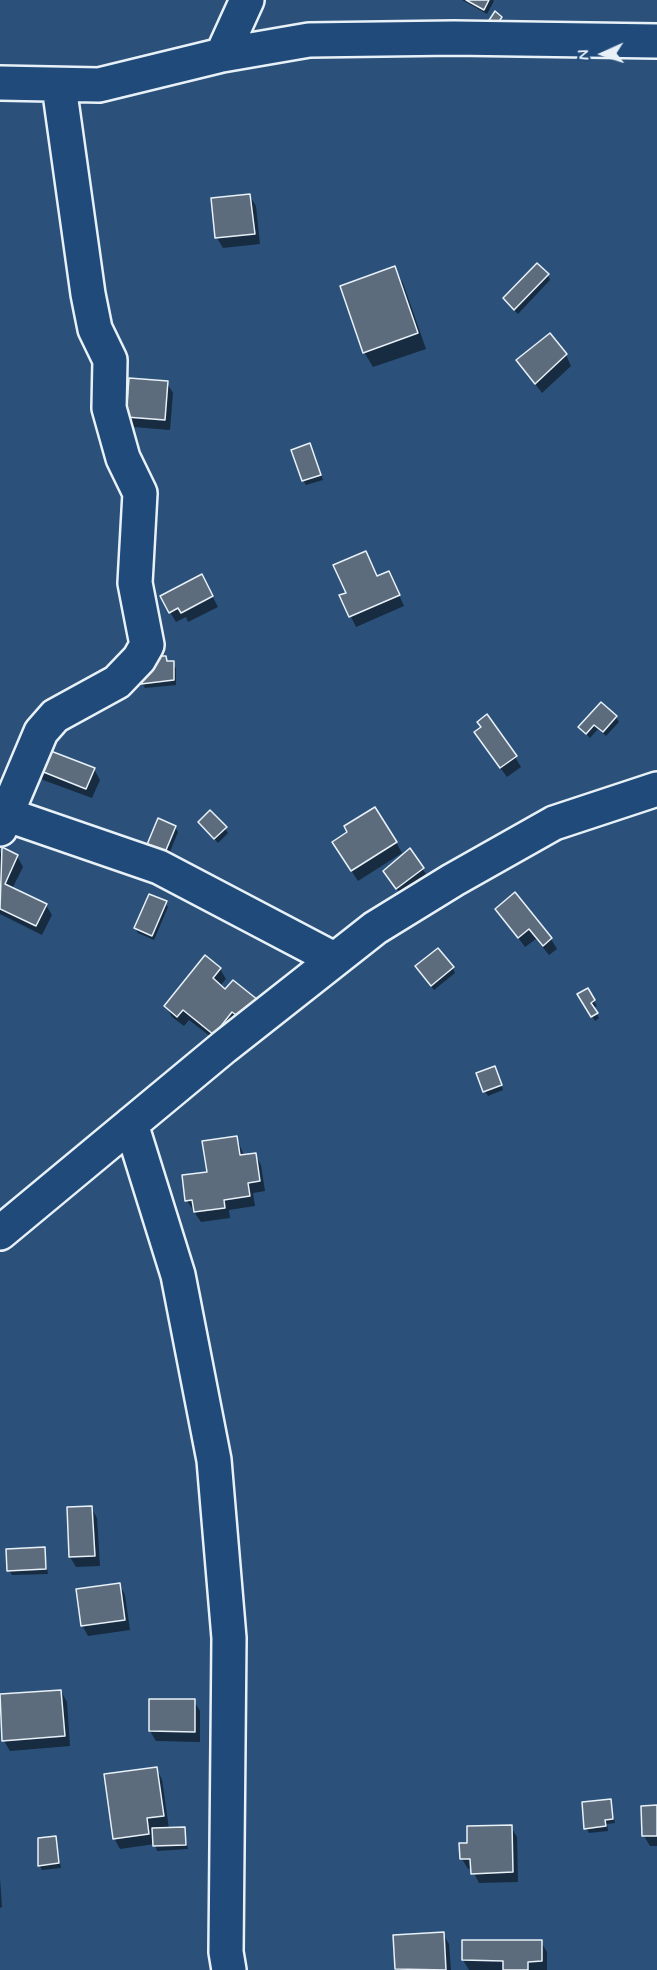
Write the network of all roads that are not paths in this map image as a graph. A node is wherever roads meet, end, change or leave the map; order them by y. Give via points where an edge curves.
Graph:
1 (246, 0) edge
2 (657, 41) edge
3 (222, 55) junction
4 (0, 83) edge
5 (59, 86) junction
6 (657, 789) edge
7 (4, 822) edge
8 (334, 959) junction
9 (131, 1124) junction
10 (0, 1233) edge
11 (229, 1970) edge

1 - 3 street
2 - 3 street via 309,40
3 - 5 street via 99,85
4 - 5 street
5 - 7 street via 88,294 95,329 110,360 110,408 123,458 140,493 135,583 147,645 117,682 55,716 40,732
6 - 8 street via 554,823 410,906
7 - 8 street via 159,867
8 - 9 street
9 - 10 street
9 - 11 street via 178,1275 214,1460 229,1638

